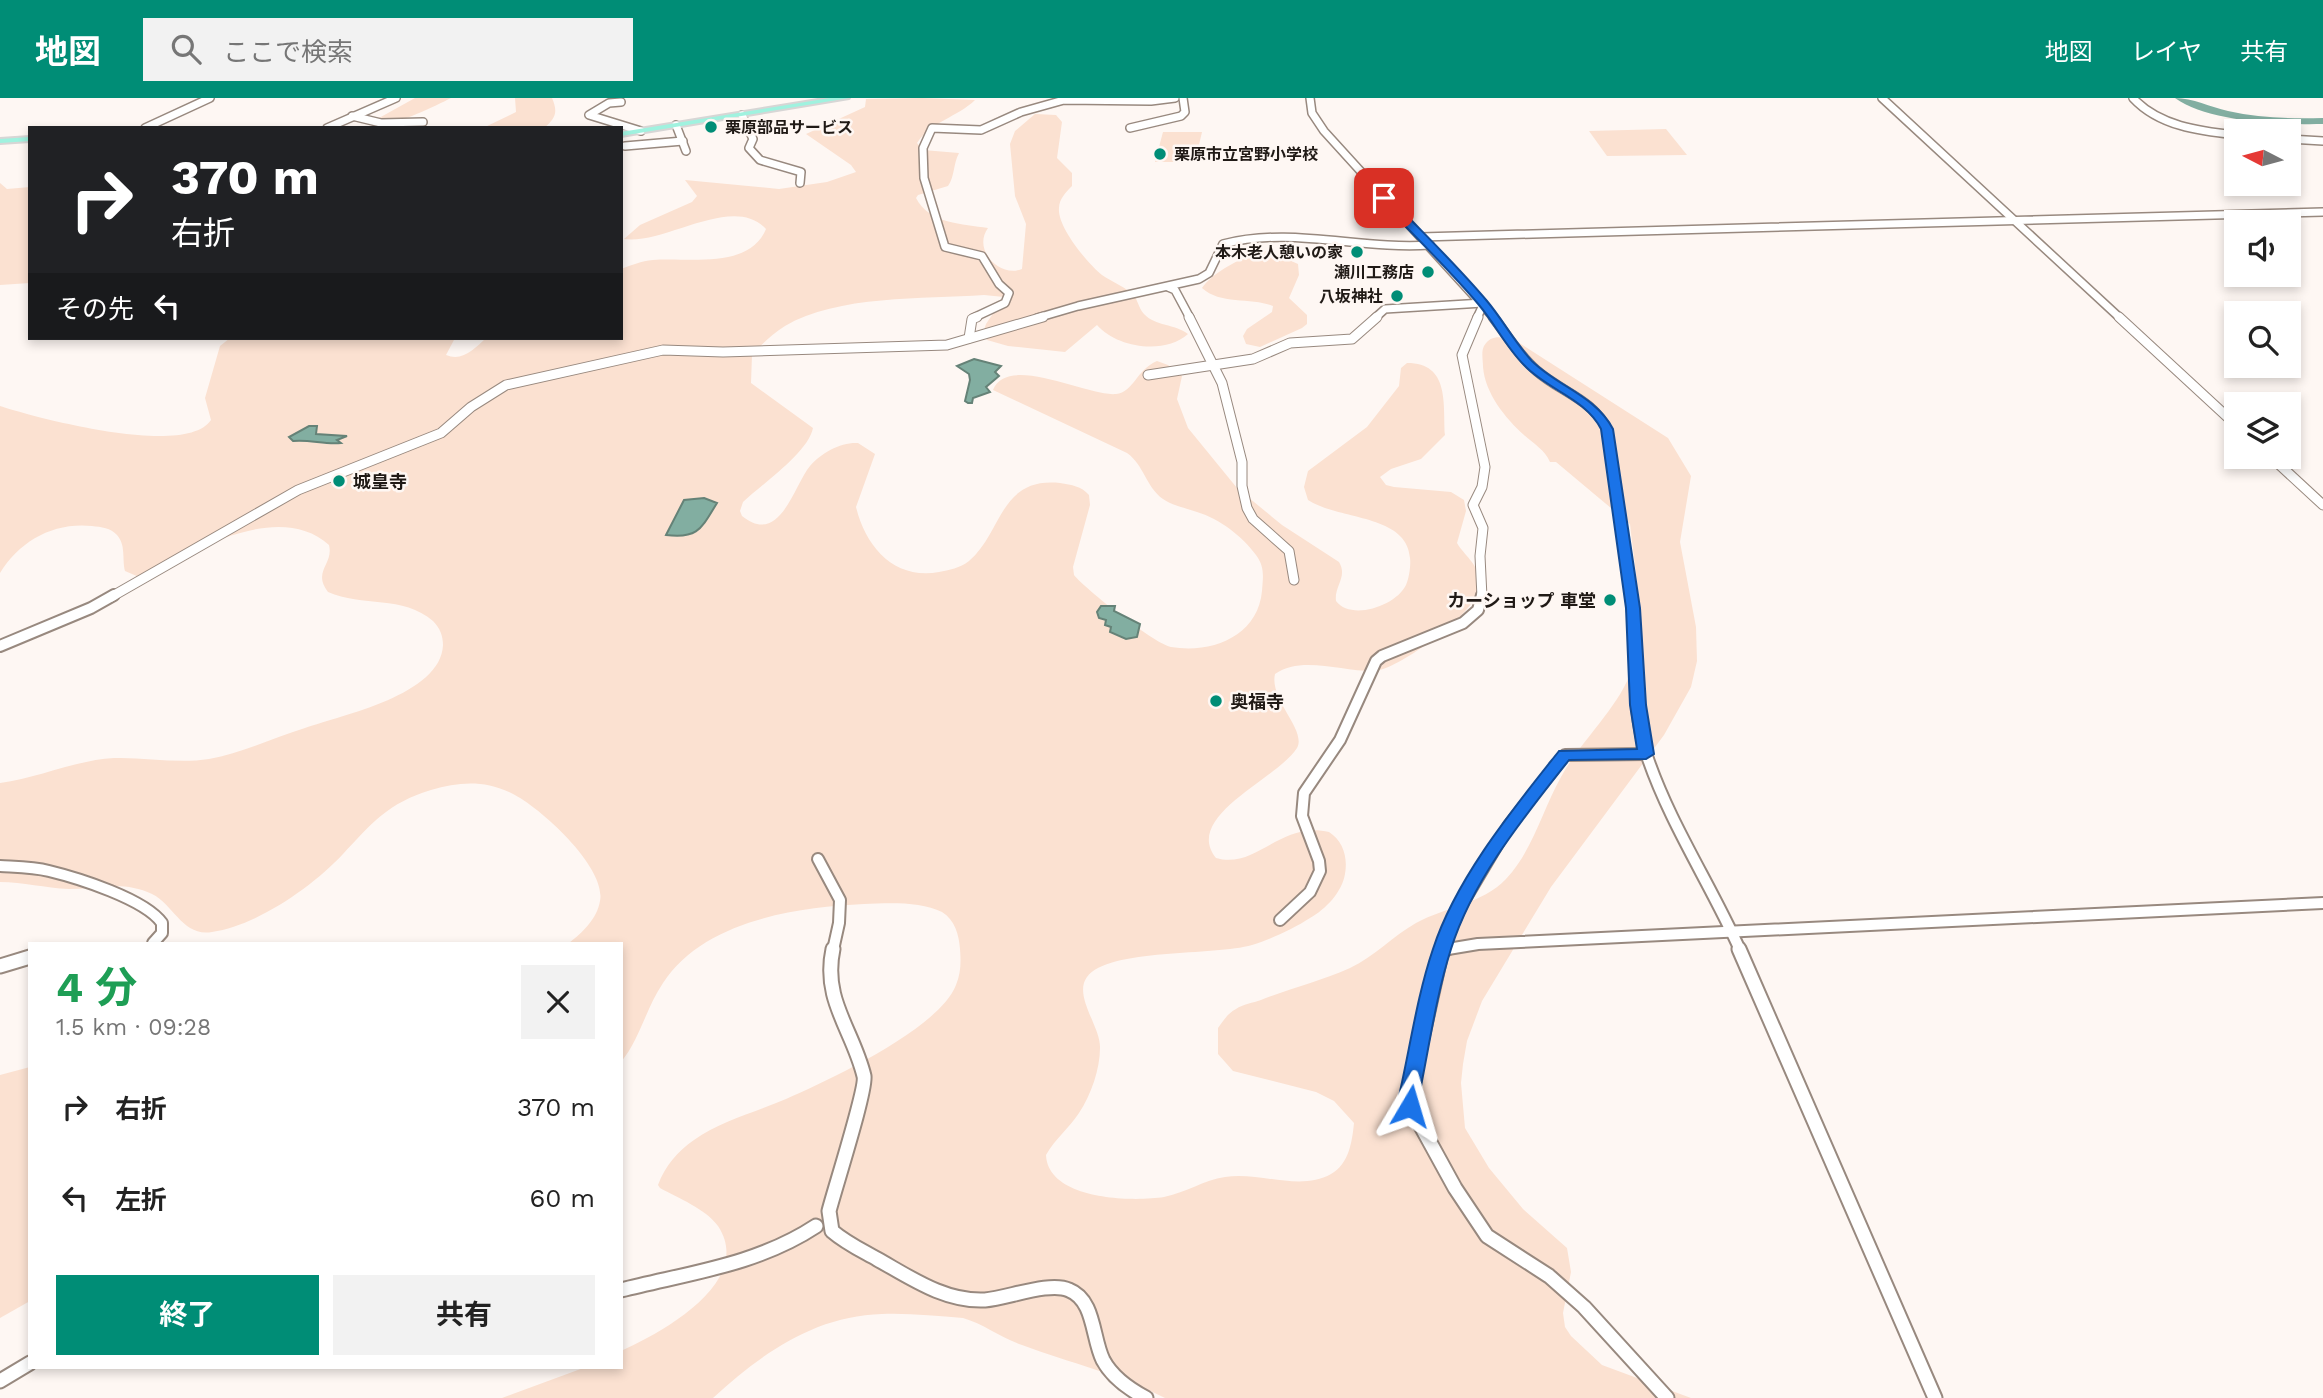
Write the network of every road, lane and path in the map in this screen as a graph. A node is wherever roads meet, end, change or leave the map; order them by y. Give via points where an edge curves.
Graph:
1 (210, 98) edge
2 (396, 98) edge
3 (845, 98) edge
4 (1175, 98) edge
5 (1183, 98) edge
6 (1310, 98) edge
7 (1882, 98) edge
8 (2133, 98) edge
9 (621, 102) dead end
10 (742, 115) junction
11 (352, 116) junction
12 (423, 122) dead end
13 (676, 125) junction
14 (149, 126) edge
15 (331, 126) edge
16 (1130, 128) dead end
17 (641, 131) junction
18 (623, 134) edge
19 (2224, 134) edge
20 (28, 139) edge
21 (2301, 140) edge
22 (0, 141) edge
23 (683, 141) junction
24 (2323, 141) edge
25 (624, 150) edge
26 (686, 150) dead end
27 (800, 183) dead end
28 (2323, 212) edge
29 (2016, 221) junction
30 (1425, 241) junction
31 (1168, 287) junction
32 (1483, 304) junction
33 (969, 338) junction
34 (1214, 365) junction
35 (1148, 375) dead end
36 (2224, 414) edge
37 (2284, 469) edge
38 (2323, 505) edge
39 (1294, 580) dead end
40 (0, 646) edge
41 (1646, 754) junction
42 (817, 859) dead end
43 (0, 866) edge
44 (2323, 903) edge
45 (1280, 920) dead end
46 (1732, 932) junction
47 (154, 942) edge
48 (1442, 949) junction
49 (28, 958) edge
50 (0, 966) edge
51 (816, 1226) dead end
52 (623, 1289) edge
53 (28, 1364) edge
54 (0, 1381) edge
55 (1146, 1398) edge
56 (1667, 1398) edge
57 (1935, 1398) edge

1 - 14 street
2 - 11 street
3 - 10 main road
4 - 33 street via 1063,100 981,130 932,128 923,148 924,178 945,247 982,256 1009,293 1005,303 972,319
5 - 16 street via 1185,112 1181,116
6 - 30 street via 1312,113 1324,131
7 - 29 street
8 - 19 street via 2140,107 2180,125
9 - 17 street via 609,103 589,115
10 - 13 main road
10 - 27 street via 753,139 749,148 760,160 801,172
11 - 12 street via 381,123
11 - 15 street
13 - 17 main road
13 - 23 street
17 - 18 main road
20 - 22 main road
21 - 24 street
23 - 25 street
23 - 26 street
28 - 29 street
29 - 30 street
29 - 36 street
30 - 31 street via 1395,246 1249,238 1223,244 1209,272 1199,279
30 - 32 street
31 - 33 street via 1078,306
31 - 34 street via 1175,290
32 - 34 street via 1385,309 1352,339 1290,343 1253,359
32 - 41 street via 1526,361 1587,403 1607,429 1633,608 1638,705
32 - 45 street via 1462,355 1485,467 1474,502 1483,535 1481,603 1475,615 1462,624 1376,661 1341,739 1304,793 1300,808 1319,875 1310,891
33 - 40 street via 932,346 663,350 506,385 424,442 298,490 102,602
34 - 35 street
34 - 39 street via 1242,462 1247,508 1289,551
37 - 38 street
41 - 46 street
41 - 48 street via 1565,755 1509,825 1461,906
42 - 55 street via 840,900 830,963 831,992 865,1079 829,1211 832,1231 845,1242 958,1299 983,1300 1060,1287 1072,1290 1087,1310 1107,1366
43 - 47 street via 59,874 146,909 163,927
44 - 46 street
46 - 48 street
46 - 57 street
48 - 56 street via 1410,1106 1487,1236 1584,1307
49 - 50 street
51 - 52 street via 799,1239 756,1256
53 - 54 street

